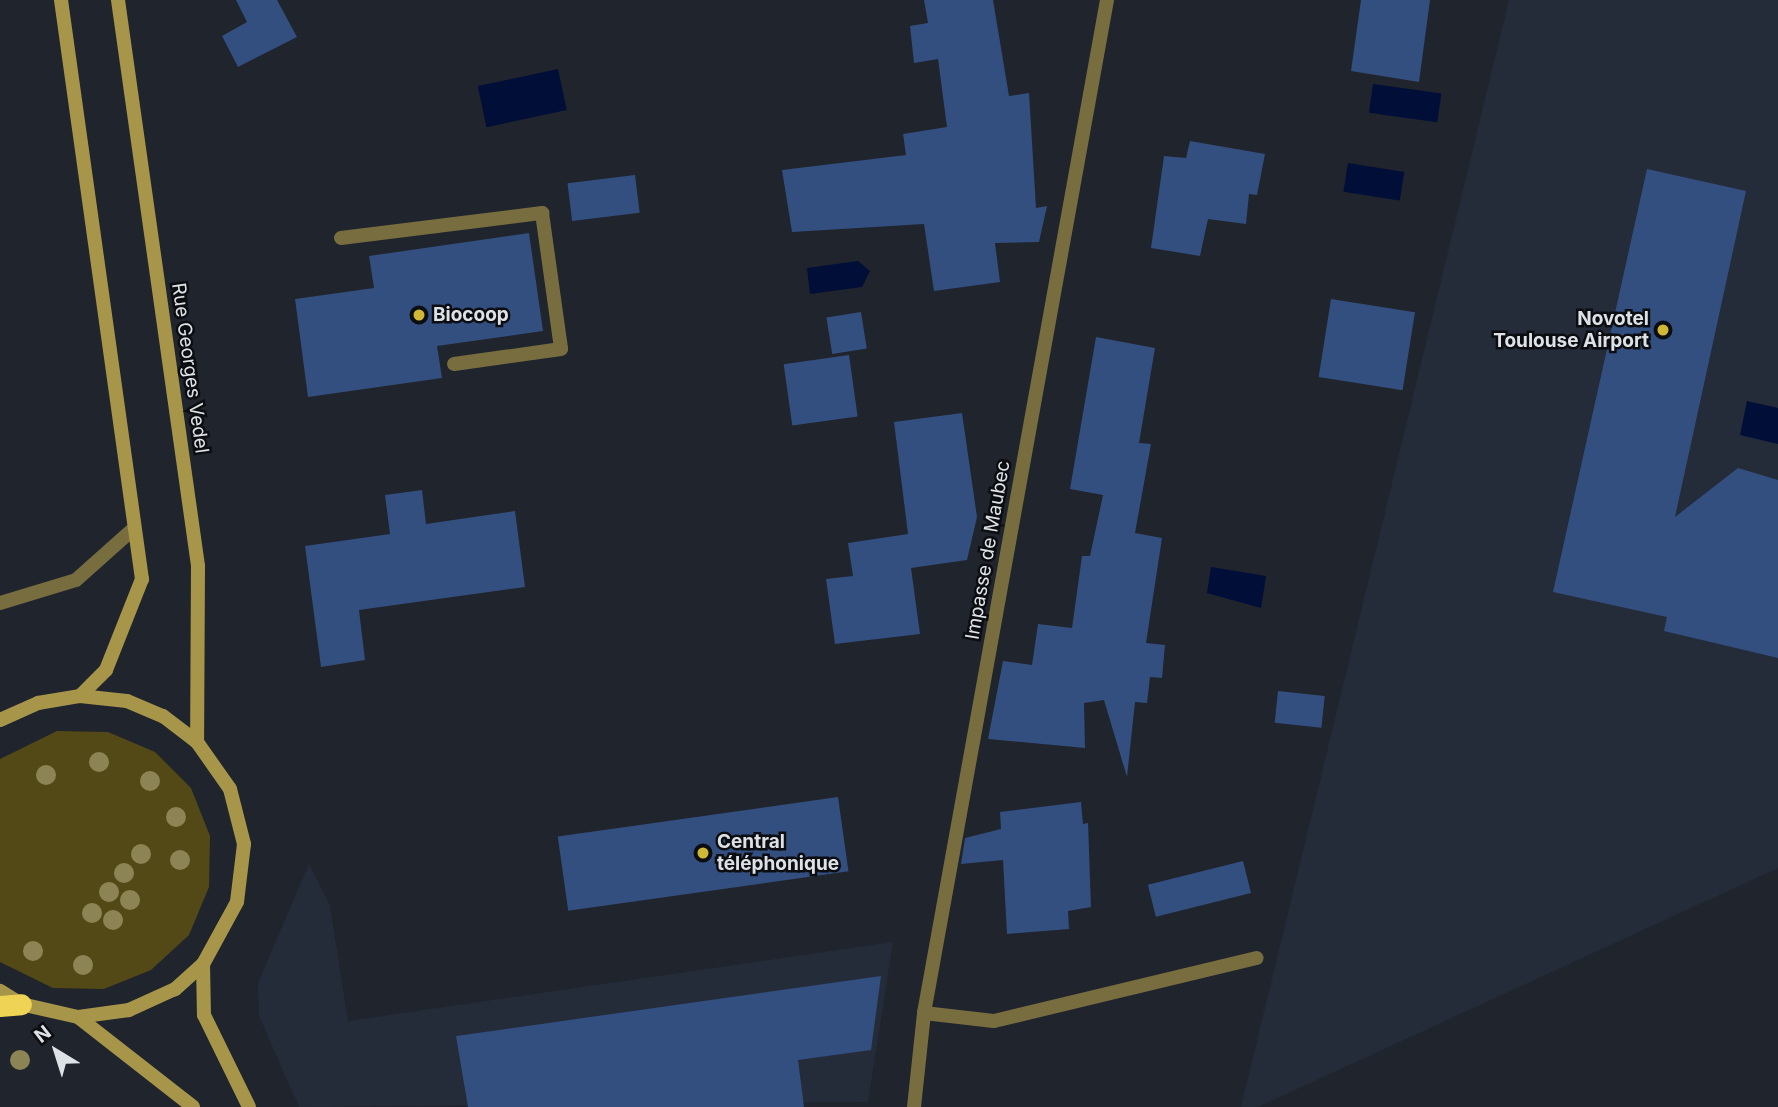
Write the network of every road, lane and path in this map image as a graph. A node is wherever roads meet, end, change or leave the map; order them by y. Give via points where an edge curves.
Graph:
1 (61, 0) edge
2 (118, 0) edge
3 (1107, 0) edge
4 (341, 238) dead end
5 (454, 364) dead end
6 (131, 531) junction
7 (0, 603) edge
8 (80, 696) junction
9 (0, 720) edge
10 (197, 742) junction
11 (1257, 958) dead end
12 (203, 964) junction
13 (0, 991) edge
14 (10, 1005) edge
15 (925, 1013) junction
16 (78, 1017) junction
17 (193, 1107) edge
18 (248, 1107) edge
19 (914, 1107) edge

1 - 6 main road
2 - 10 main road, Rue Georges Vedel via 198,566
3 - 15 street, Impasse de Maubec
4 - 5 street via 541,213 561,349
6 - 7 street via 76,580
6 - 8 main road via 142,579 106,670
8 - 9 main road via 38,703
8 - 10 main road via 127,701
10 - 12 main road via 230,789 244,845 237,902
11 - 15 street via 994,1021
12 - 16 main road via 175,989 128,1010
12 - 18 main road via 204,1015
13 - 14 main road
14 - 16 main road
15 - 19 street, Impasse de Maubec
16 - 17 main road

